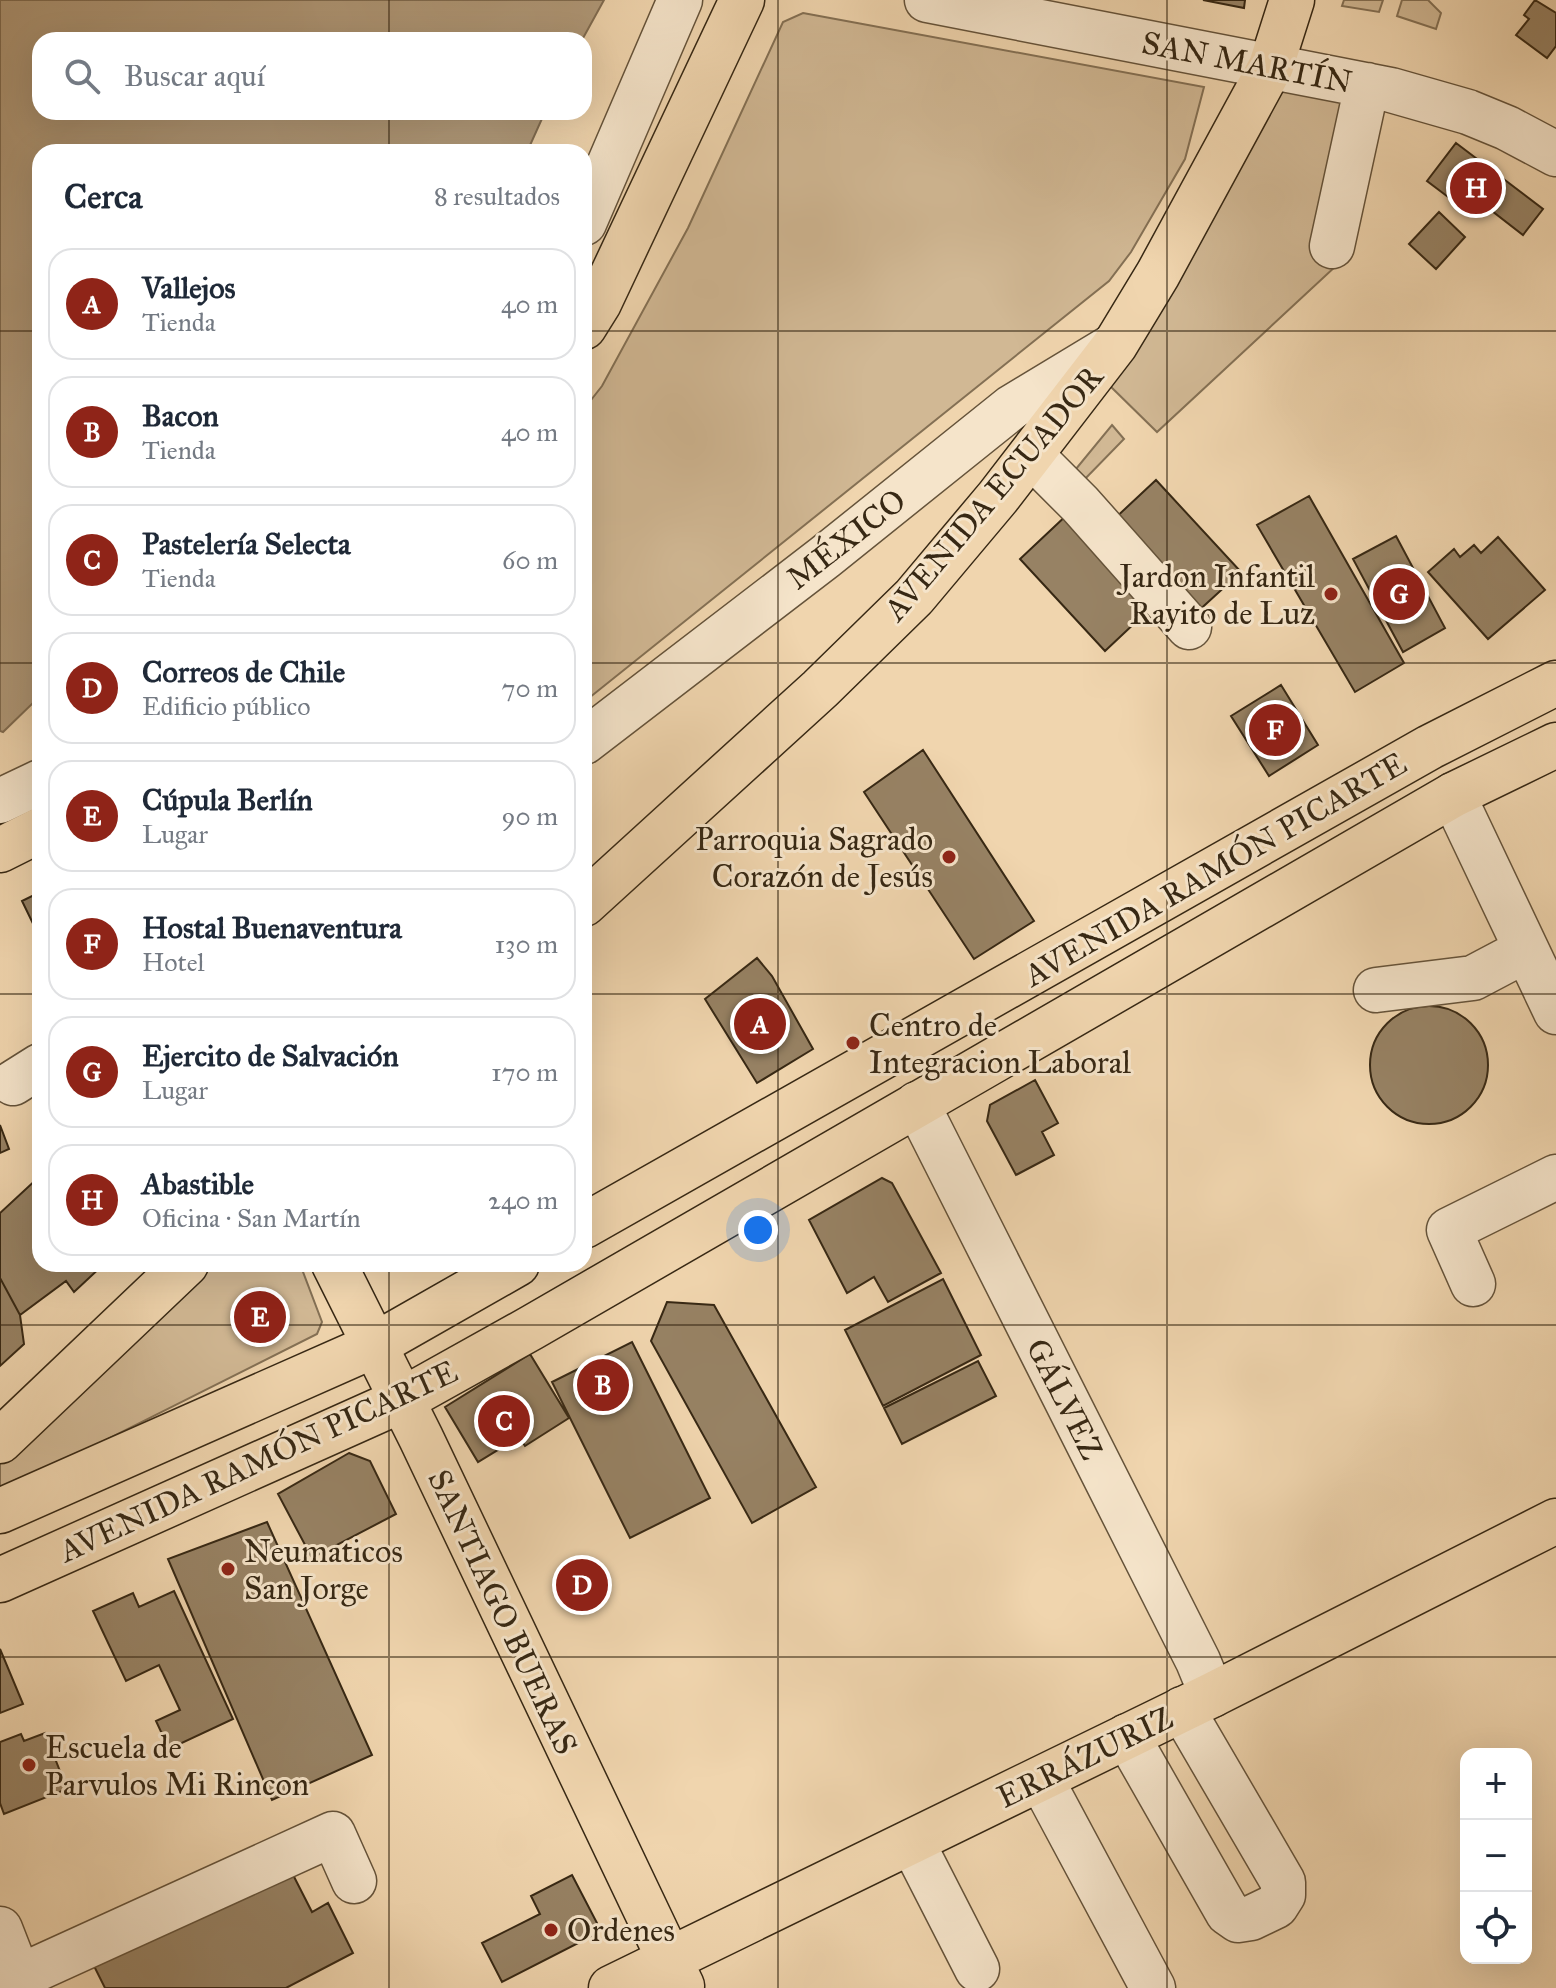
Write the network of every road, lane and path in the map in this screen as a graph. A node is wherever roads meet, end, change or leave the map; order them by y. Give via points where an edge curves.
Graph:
1 (680, 0) edge
2 (742, 0) edge
3 (927, 0) edge
4 (1292, 0) edge
5 (1271, 66) junction
6 (1367, 85) junction
7 (1556, 154) edge
8 (592, 204) edge
9 (1332, 246) dead end
10 (592, 314) edge
11 (1115, 345) junction
12 (1031, 455) junction
13 (1189, 627) dead end
14 (1556, 683) edge
15 (592, 736) edge
16 (1556, 745) edge
17 (32, 786) edge
18 (1453, 795) junction
19 (0, 801) edge
20 (32, 834) edge
21 (0, 850) edge
22 (592, 897) edge
23 (1526, 950) junction
24 (1376, 990) dead end
25 (1556, 1012) edge
26 (917, 1104) junction
27 (1556, 1177) edge
28 (592, 1221) edge
29 (178, 1272) edge
30 (338, 1272) edge
31 (503, 1272) edge
32 (1473, 1284) dead end
33 (373, 1346) junction
34 (402, 1400) junction
35 (0, 1441) edge
36 (0, 1511) edge
37 (1556, 1521) edge
38 (0, 1580) edge
39 (1197, 1702) junction
40 (1127, 1736) junction
41 (1041, 1779) junction
42 (912, 1842) junction
43 (354, 1881) dead end
44 (0, 1929) edge
45 (977, 1969) dead end
46 (676, 1975) edge
47 (21, 1982) edge
48 (611, 1988) edge
49 (1153, 1988) edge

1 - 8 street
2 - 10 main road
3 - 5 street, SAN MARTÍN
4 - 5 main road, AVENIDA ECUADOR
5 - 6 street, SAN MARTÍN
5 - 11 main road, AVENIDA ECUADOR
6 - 7 street, SAN MARTÍN via 1468,112
6 - 9 street
11 - 12 main road, AVENIDA ECUADOR
11 - 15 street, MÉXICO via 1012,407
12 - 13 street
12 - 22 main road, AVENIDA ECUADOR via 914,597
14 - 28 main road, AVENIDA RAMÓN PICARTE via 1430,747
16 - 18 main road, AVENIDA RAMÓN PICARTE
17 - 19 street
18 - 23 street
18 - 26 main road, AVENIDA RAMÓN PICARTE
20 - 21 main road
23 - 24 street via 1473,978
23 - 25 street
26 - 34 main road, AVENIDA RAMÓN PICARTE
26 - 39 street, GÁLVEZ via 1198,1661
27 - 32 street via 1449,1230
29 - 35 main road
30 - 33 main road, SANTIAGO BUERAS
31 - 33 main road, AVENIDA RAMÓN PICARTE
33 - 34 main road, SANTIAGO BUERAS
33 - 36 main road, AVENIDA RAMÓN PICARTE
34 - 38 main road, AVENIDA RAMÓN PICARTE
34 - 46 main road, SANTIAGO BUERAS
37 - 39 main road, ERRÁZURIZ
39 - 40 main road, ERRÁZURIZ
39 - 40 street, GÁLVEZ via 1283,1882 1276,1906 1238,1920 1228,1913
40 - 41 main road, ERRÁZURIZ
41 - 42 main road, ERRÁZURIZ
41 - 49 street
42 - 45 street
42 - 46 main road, ERRÁZURIZ
43 - 47 street via 333,1834
44 - 47 street
46 - 48 main road, ERRÁZURIZ

